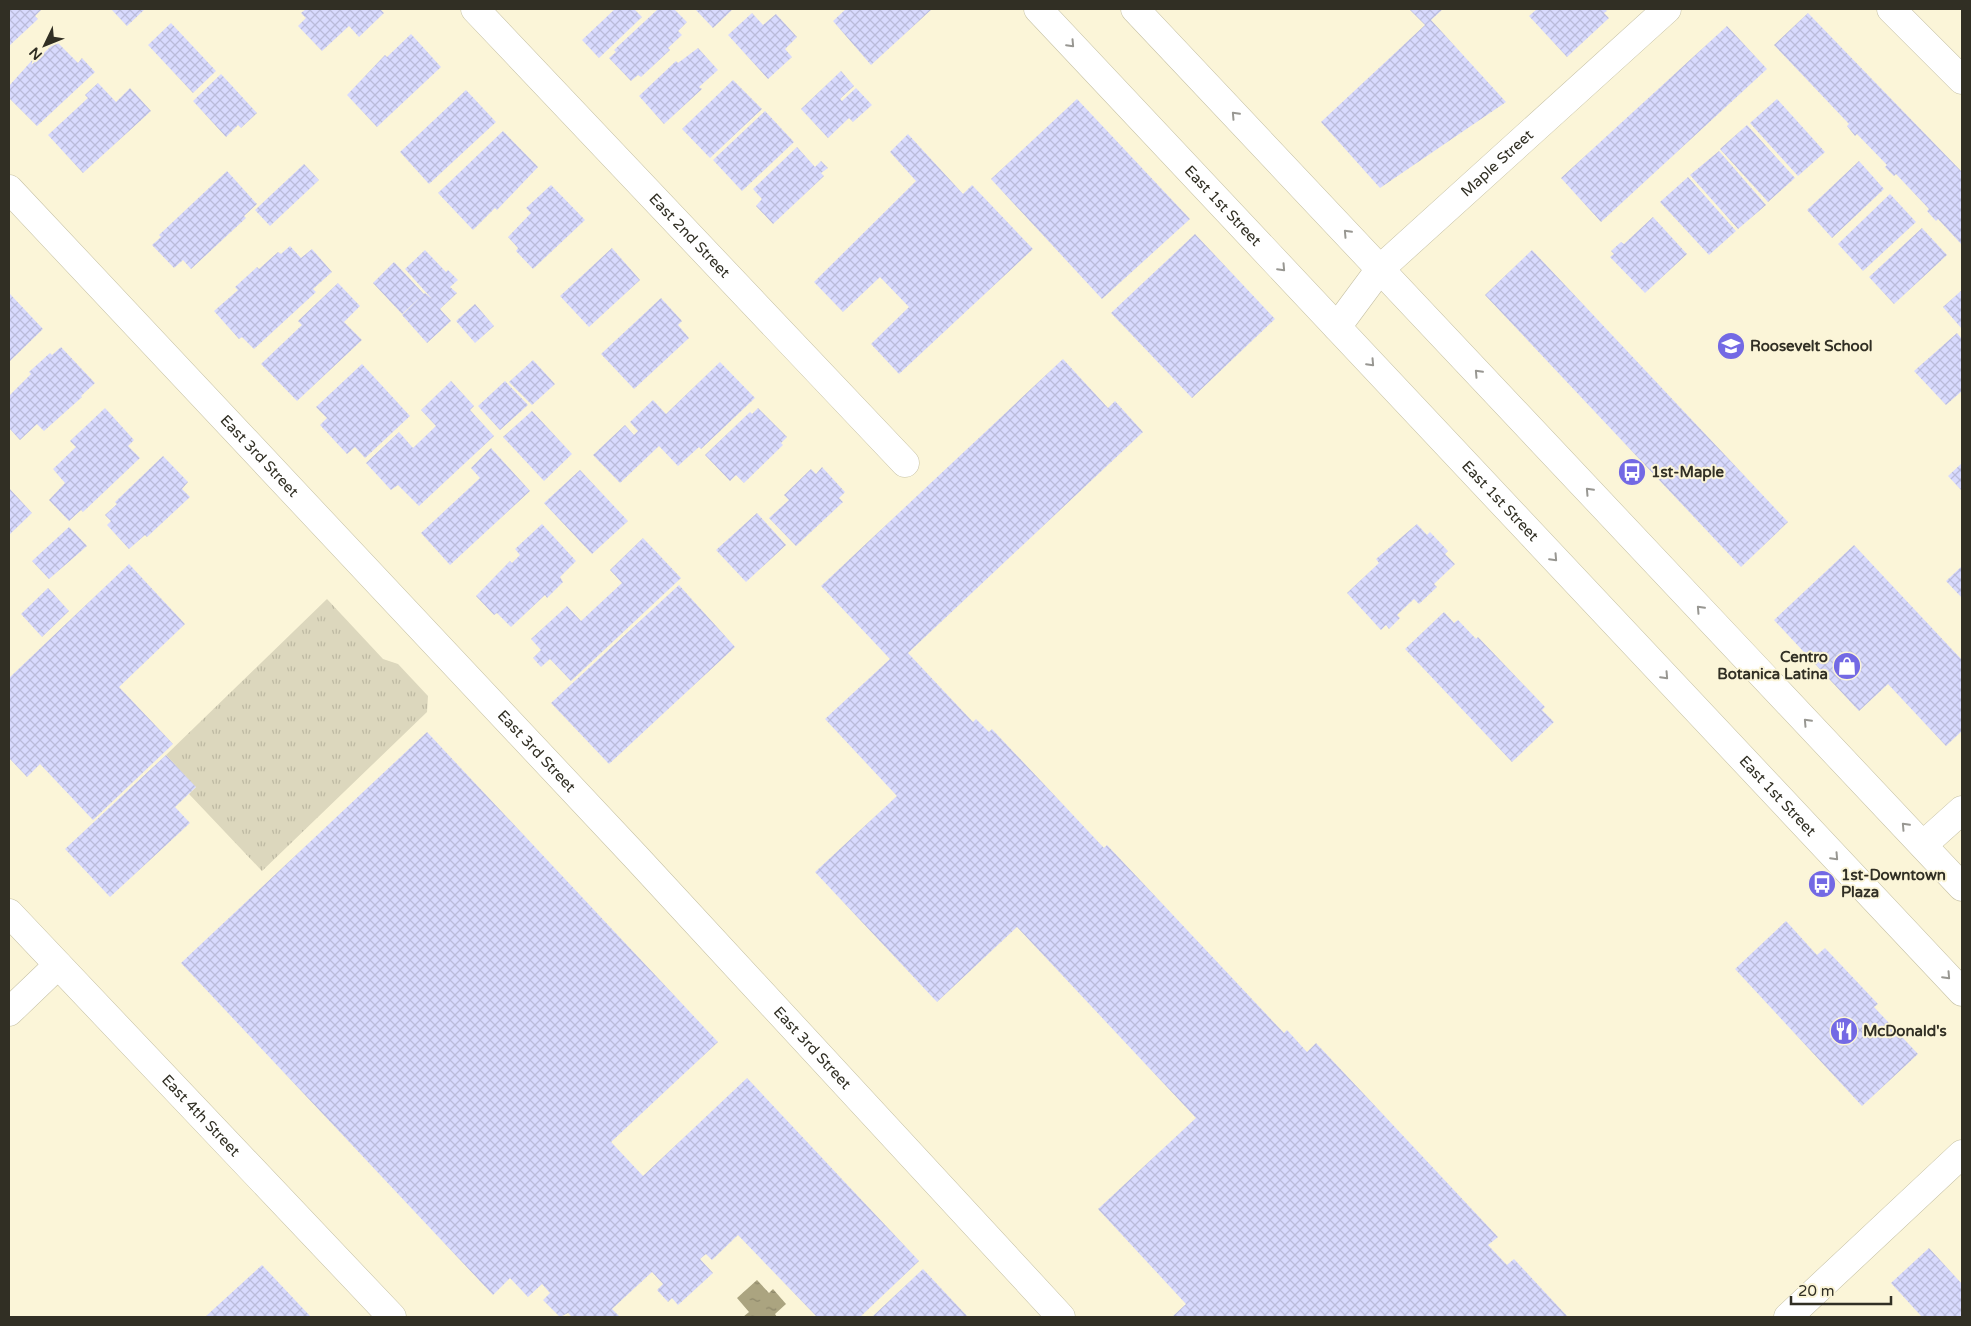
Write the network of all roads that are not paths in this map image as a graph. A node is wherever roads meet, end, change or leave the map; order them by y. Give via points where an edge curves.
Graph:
1 (475, 9) edge
2 (1038, 9) edge
3 (1135, 9) edge
4 (1668, 9) edge
5 (1892, 9) edge
6 (1962, 80) edge
7 (9, 189) edge
8 (1380, 269) junction
9 (1337, 327) junction
10 (905, 463) dead end
11 (1962, 810) edge
12 (1923, 845) junction
13 (1962, 887) edge
14 (9, 913) edge
15 (58, 965) junction
16 (1962, 992) edge
17 (9, 1012) edge
18 (1962, 1154) edge
19 (387, 1316) edge
20 (1061, 1317) edge
21 (1788, 1317) edge

1 - 10 main road, East 2nd Street
2 -> 9 main road, East 1st Street
8 -> 3 main road
4 - 8 main road, Maple Street
5 - 6 main road
7 - 20 main road, East 3rd Street via 636,857
8 - 9 main road, Maple Street
12 -> 8 main road
9 -> 16 main road, East 1st Street
11 - 12 main road
12 - 13 main road
14 - 15 main road, East 4th Street
15 - 17 main road
15 - 19 main road, East 4th Street
18 - 21 main road

